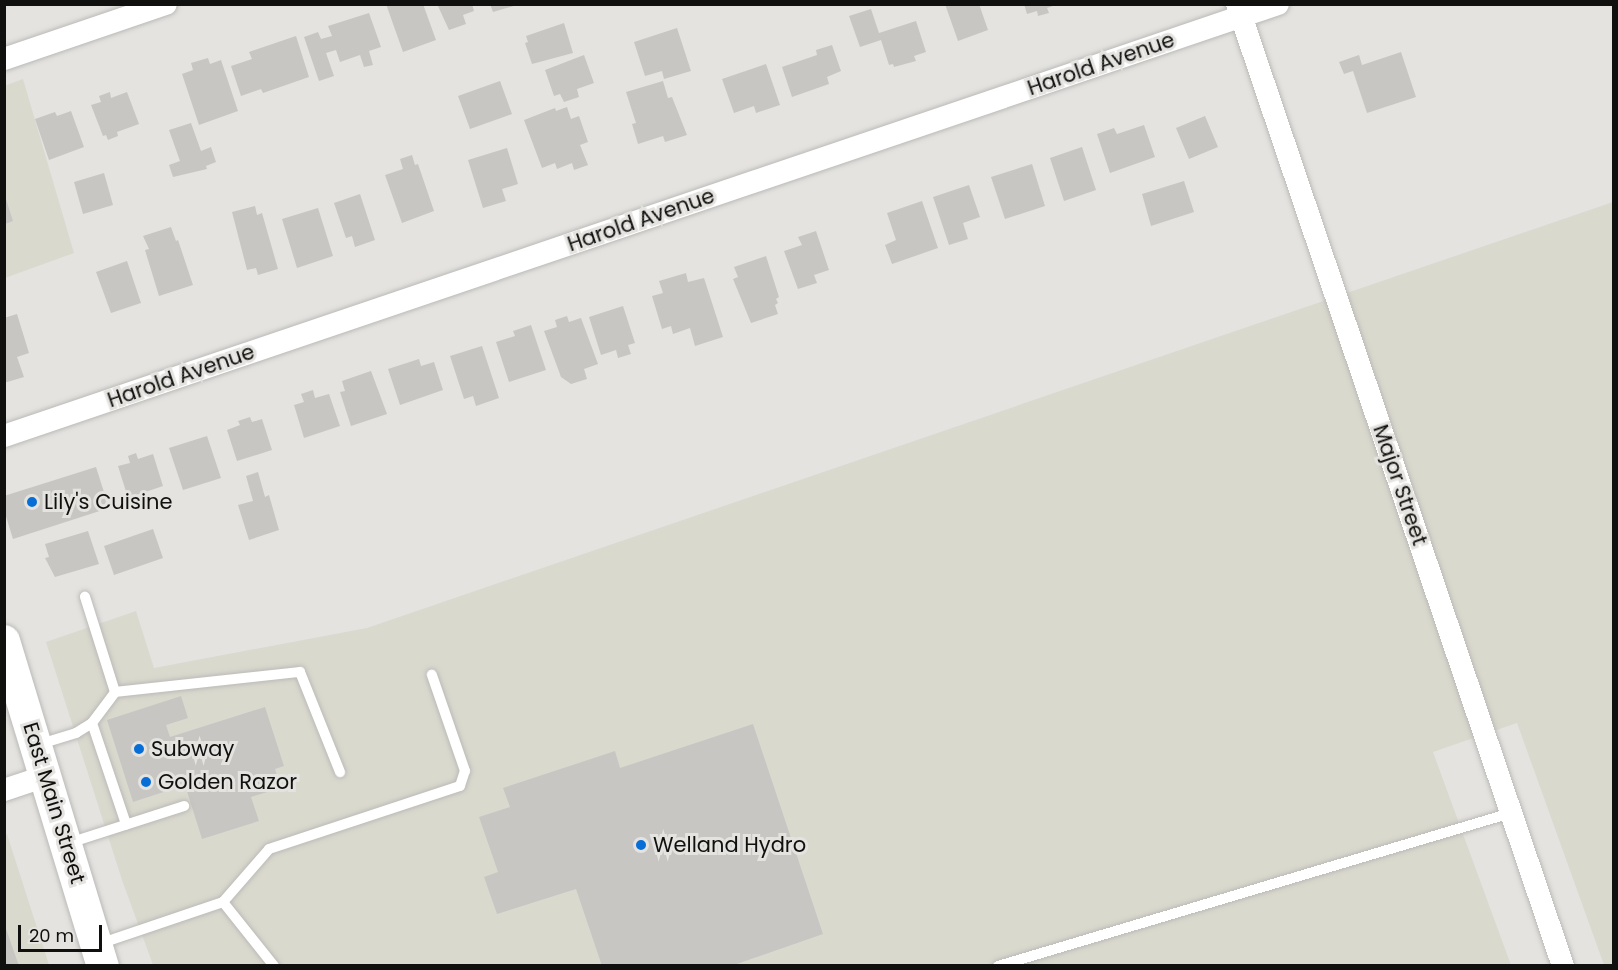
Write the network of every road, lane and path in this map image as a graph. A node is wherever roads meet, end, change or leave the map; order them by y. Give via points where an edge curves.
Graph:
1 (166, 4) edge
2 (1278, 4) edge
3 (1239, 11) edge
4 (4, 59) edge
5 (4, 436) edge
6 (85, 597) dead end
7 (4, 641) edge
8 (432, 675) dead end
9 (114, 692) junction
10 (92, 723) junction
11 (37, 745) junction
12 (340, 772) dead end
13 (46, 776) junction
14 (4, 790) edge
15 (184, 806) dead end
16 (1511, 813) junction
17 (126, 824) junction
18 (66, 844) junction
19 (223, 902) junction
20 (99, 955) edge
21 (274, 966) edge
22 (998, 966) edge
23 (1563, 966) edge

1 - 4 street
2 - 3 street, Harold Avenue
3 - 5 street, Harold Avenue
3 - 16 street, Major Street
6 - 9 lane
7 - 11 main road, East Main Street
8 - 19 lane via 465,771 460,786 269,849
9 - 10 lane
9 - 12 lane via 300,672
10 - 11 lane via 76,733
10 - 17 lane
11 - 13 main road, East Main Street
13 - 14 street
13 - 18 main road, East Main Street
15 - 17 lane
16 - 22 lane
16 - 23 street, Major Street
17 - 18 lane
18 - 20 main road, East Main Street
19 - 20 lane
19 - 21 lane

